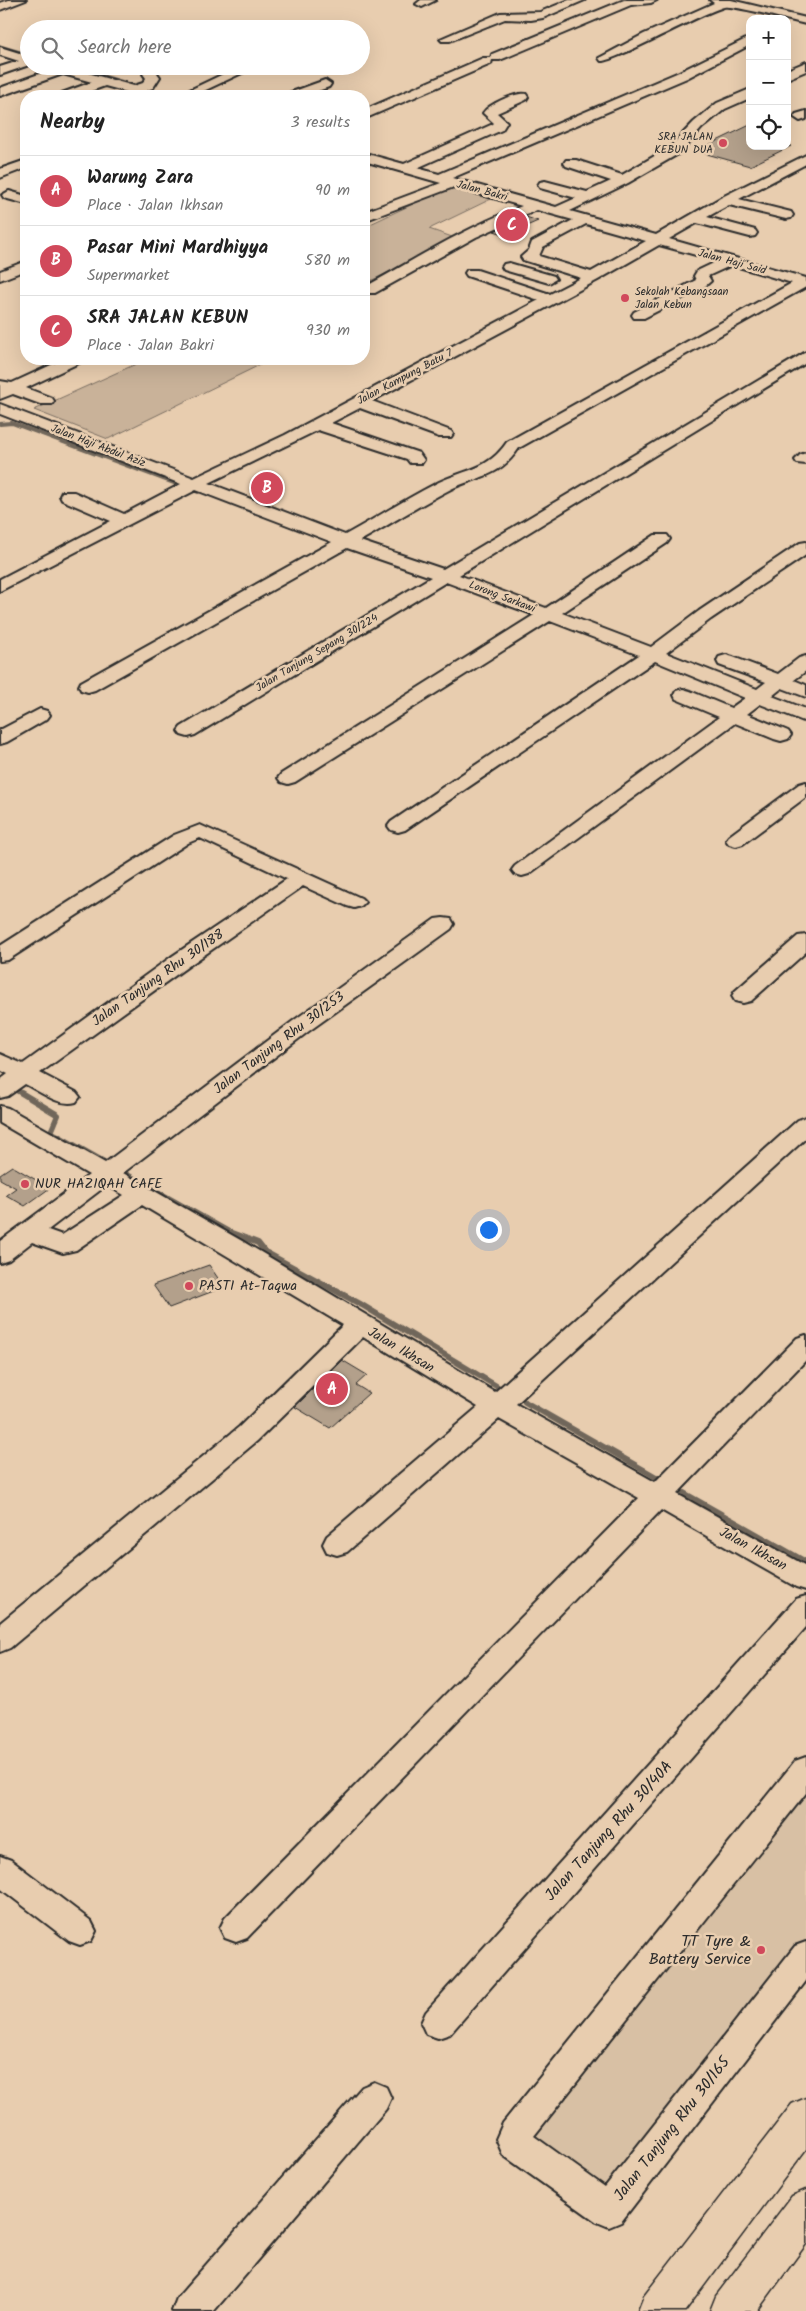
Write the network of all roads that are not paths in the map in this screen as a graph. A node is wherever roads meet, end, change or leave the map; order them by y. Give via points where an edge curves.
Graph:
1 (20, 0) edge
2 (579, 0) edge
3 (651, 0) edge
4 (632, 1) edge
5 (719, 1) edge
6 (0, 7) edge
7 (746, 7) junction
8 (729, 14) dead end
9 (799, 19) edge
10 (446, 39) dead end
11 (746, 42) edge
12 (0, 51) edge
13 (20, 57) edge
14 (605, 58) dead end
15 (20, 62) edge
16 (806, 66) edge
17 (0, 71) edge
18 (791, 73) edge
19 (48, 75) edge
20 (80, 75) edge
21 (151, 75) edge
22 (233, 75) edge
23 (104, 82) junction
24 (325, 84) dead end
25 (205, 86) junction
26 (82, 90) edge
27 (134, 90) joint
28 (177, 90) edge
29 (196, 90) edge
30 (309, 90) edge
31 (0, 92) edge
32 (746, 95) edge
33 (522, 97) dead end
34 (370, 112) edge
35 (806, 159) edge
36 (370, 160) edge
37 (571, 163) dead end
38 (20, 166) edge
39 (404, 169) junction
40 (0, 174) edge
41 (438, 179) junction
42 (623, 180) junction
43 (452, 183) junction
44 (545, 185) dead end
45 (9, 195) dead end
46 (588, 197) junction
47 (20, 198) edge
48 (726, 200) junction
49 (535, 206) junction
50 (557, 212) junction
51 (786, 215) dead end
52 (370, 216) edge
53 (696, 218) junction
54 (584, 220) junction
55 (750, 233) dead end
56 (657, 242) junction
57 (730, 261) junction
58 (509, 266) dead end
59 (20, 268) edge
60 (472, 273) dead end
61 (0, 276) edge
62 (593, 277) junction
63 (805, 277) edge
64 (574, 287) junction
65 (370, 290) dead end
66 (551, 299) junction
67 (640, 315) dead end
68 (806, 357) edge
69 (61, 365) edge
70 (4, 388) edge
71 (46, 401) dead end
72 (359, 402) junction
73 (0, 409) edge
74 (317, 424) junction
75 (445, 434) dead end
76 (416, 460) dead end
77 (196, 484) junction
78 (68, 496) dead end
79 (123, 520) junction
80 (661, 539) dead end
81 (344, 541) junction
82 (806, 547) edge
83 (446, 576) junction
84 (0, 586) edge
85 (547, 615) junction
86 (653, 654) junction
87 (726, 661) dead end
88 (806, 662) edge
89 (780, 681) junction
90 (88, 686) dead end
91 (806, 692) edge
92 (683, 695) dead end
93 (758, 697) junction
94 (40, 715) dead end
95 (733, 715) junction
96 (806, 716) edge
97 (188, 730) dead end
98 (781, 735) dead end
99 (0, 738) edge
100 (288, 778) dead end
101 (806, 788) edge
102 (398, 826) dead end
103 (736, 840) dead end
104 (522, 870) dead end
105 (302, 878) junction
106 (354, 902) dead end
107 (443, 924) dead end
108 (806, 942) edge
109 (0, 956) edge
110 (743, 996) dead end
111 (0, 1061) edge
112 (13, 1082) edge
113 (68, 1097) dead end
114 (3, 1118) edge
115 (806, 1125) edge
116 (112, 1170) junction
117 (142, 1194) junction
118 (29, 1232) junction
119 (0, 1254) edge
120 (359, 1325) junction
121 (806, 1344) edge
122 (497, 1406) junction
123 (666, 1486) junction
124 (337, 1544) dead end
125 (806, 1579) edge
126 (797, 1622) edge
127 (0, 1640) edge
128 (806, 1770) edge
129 (3, 1877) edge
130 (236, 1928) dead end
131 (80, 1931) dead end
132 (806, 1956) edge
133 (438, 2023) dead end
134 (374, 2098) dead end
135 (806, 2116) edge
136 (806, 2210) edge
137 (190, 2311) edge
138 (659, 2311) edge
139 (731, 2311) edge

1 - 6 street
2 - 10 street via 543,15 504,15
3 - 4 street
4 - 34 street
5 - 7 street
5 - 14 street
7 - 8 street
7 - 9 street
11 - 41 street via 683,75
12 - 13 street
15 - 17 street
16 - 18 street
19 - 31 street
20 - 23 street
21 - 27 street via 154,77 149,85
22 - 25 street
23 - 26 street
23 - 27 street
24 - 30 street
25 - 28 street
25 - 29 street
32 - 42 street via 721,106 675,150
33 - 39 street via 489,113 501,122 498,127
35 - 48 street, Jalan Kampung Batu 7
36 - 39 street, Jalan Bakri
37 - 42 street
38 - 40 street
39 - 41 street, Jalan Bakri
41 - 43 street, Jalan Bakri
42 - 46 street
43 - 49 street, Jalan Bakri
43 - 52 street
44 - 46 street
45 - 47 street
46 - 50 street
48 - 51 street
48 - 53 street, Jalan Kampung Batu 7
49 - 50 street, Jalan Bakri
49 - 65 street via 485,228
50 - 54 street, Jalan Bakri
53 - 55 street
53 - 56 street, Jalan Kampung Batu 7
54 - 56 street, Jalan Bakri
54 - 62 street via 537,245 536,252 528,257
56 - 57 street, Jalan Haji Said
56 - 62 street, Jalan Kampung Batu 7
57 - 63 street, Jalan Haji Said via 787,277
57 - 67 street via 702,274 704,280 699,284
58 - 64 street
59 - 61 street
60 - 66 street
62 - 64 street, Jalan Kampung Batu 7
63 - 81 street via 513,446 506,458 482,474 447,485
64 - 66 street, Jalan Kampung Batu 7
66 - 72 street, Jalan Kampung Batu 7
68 - 83 street, Jalan Tanjung Sepang 30/224
69 - 70 street
70 - 71 street
72 - 74 street, Jalan Kampung Batu 7
72 - 75 street
73 - 77 street, Jalan Haji Abdul Aziz
74 - 76 street via 413,456
74 - 77 street, Jalan Kampung Batu 7
77 - 79 street, Jalan Kampung Batu 7
77 - 81 street, Lorong Sarkawi
78 - 79 street
79 - 84 street, Jalan Kampung Batu 7
80 - 85 street
81 - 83 street, Lorong Sarkawi
81 - 90 street
82 - 86 street
83 - 85 street, Lorong Sarkawi
83 - 97 street, Jalan Tanjung Sepang 30/224
85 - 86 street, Lorong Sarkawi
85 - 100 street
86 - 93 street, Lorong Sarkawi
86 - 102 street
87 - 89 street
88 - 89 street
89 - 91 street
89 - 93 street
92 - 95 street
93 - 95 street
93 - 96 street, Lorong Sarkawi
94 - 99 street
95 - 98 street
95 - 104 street
101 - 103 street
105 - 106 street
105 - 109 street via 212,835 200,831 191,833
105 - 112 street, Jalan Tanjung Rhu 30/188
107 - 116 street, Jalan Tanjung Rhu 30/253 via 301,1026
108 - 110 street
111 - 112 street
112 - 113 street
114 - 116 street, Jalan Ikhsan
115 - 122 street
116 - 117 street, Jalan Ikhsan
116 - 118 street, Jalan Tanjung Rhu 30/253
117 - 118 street via 67,1244
117 - 120 street, Jalan Ikhsan
118 - 119 street, Jalan Tanjung Rhu 30/253
120 - 122 street, Jalan Ikhsan
120 - 127 street via 248,1434
121 - 123 street
122 - 123 street, Jalan Ikhsan
122 - 124 street
123 - 125 street, Jalan Ikhsan
123 - 130 street
126 - 133 street, Jalan Tanjung Rhu 30/40A
128 - 132 street, Jalan Tanjung Rhu 30/165 via 514,2134 515,2143 609,2210
129 - 131 street
134 - 137 street
135 - 138 main road
136 - 139 main road

